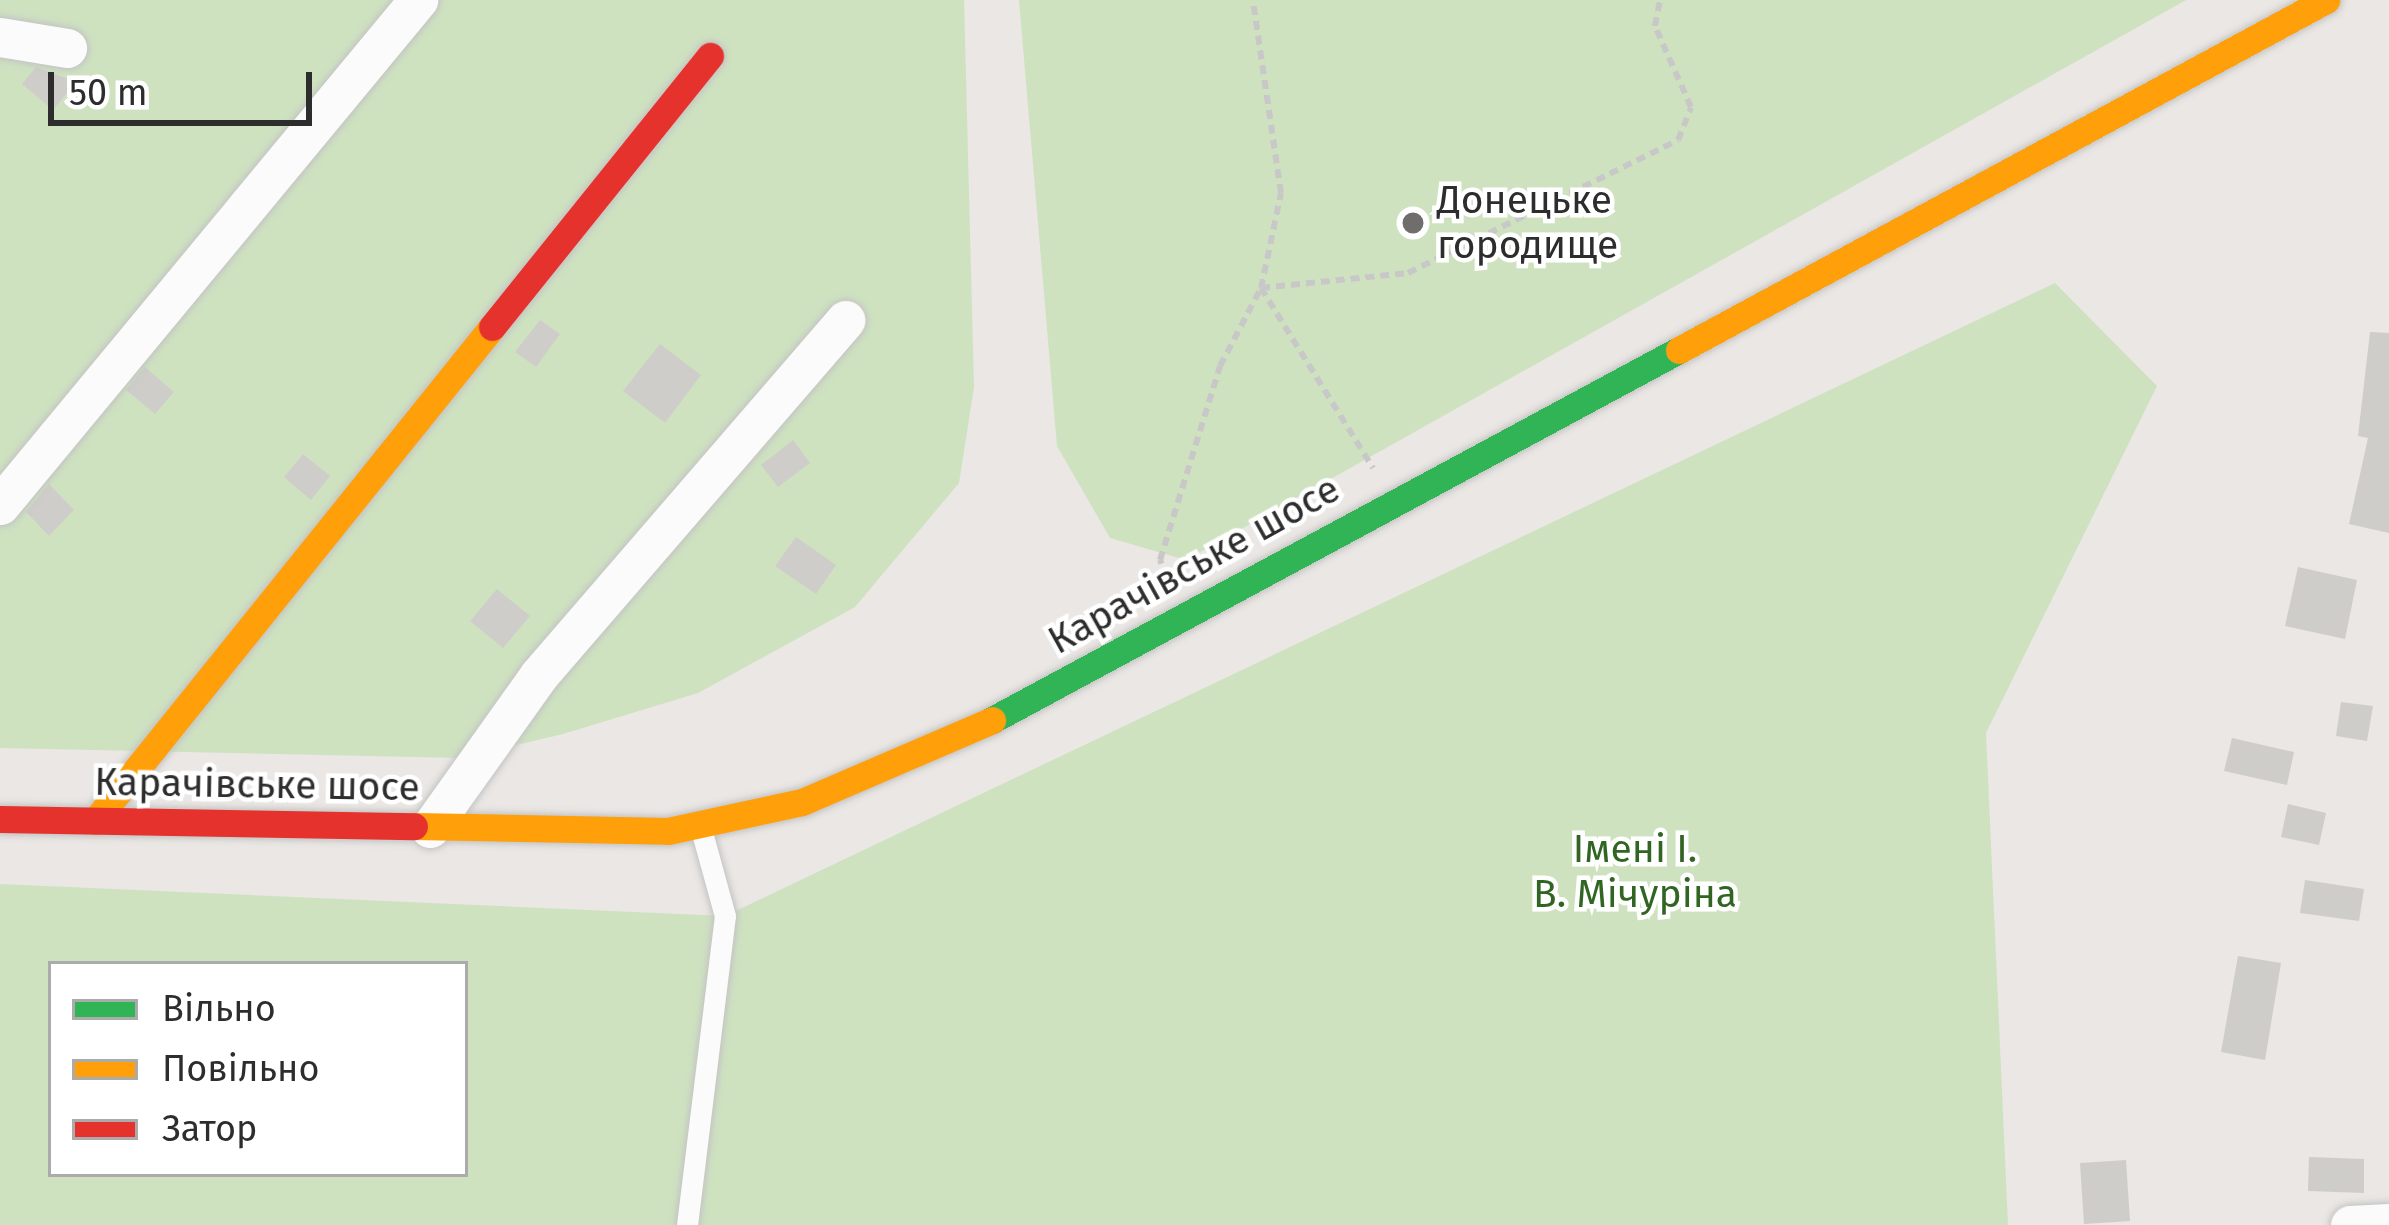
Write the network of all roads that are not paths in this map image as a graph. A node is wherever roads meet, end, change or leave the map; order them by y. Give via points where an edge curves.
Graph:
1 (418, 0) edge
2 (2326, 0) edge
3 (0, 38) edge
4 (67, 48) dead end
5 (710, 56) dead end
6 (845, 320) dead end
7 (0, 505) edge
8 (0, 819) edge
9 (95, 821) junction
10 (700, 824) junction
11 (430, 828) junction
12 (2389, 1222) edge
13 (687, 1225) edge
14 (2350, 1225) edge

1 - 7 street
2 - 10 main road, Карачівське шосе via 956,740 802,802
3 - 4 street
5 - 9 main road
6 - 11 street via 539,676
8 - 9 main road, Карачівське шосе
9 - 11 main road, Карачівське шосе
10 - 11 main road, Карачівське шосе via 668,831
10 - 13 lane via 725,916
12 - 14 street

